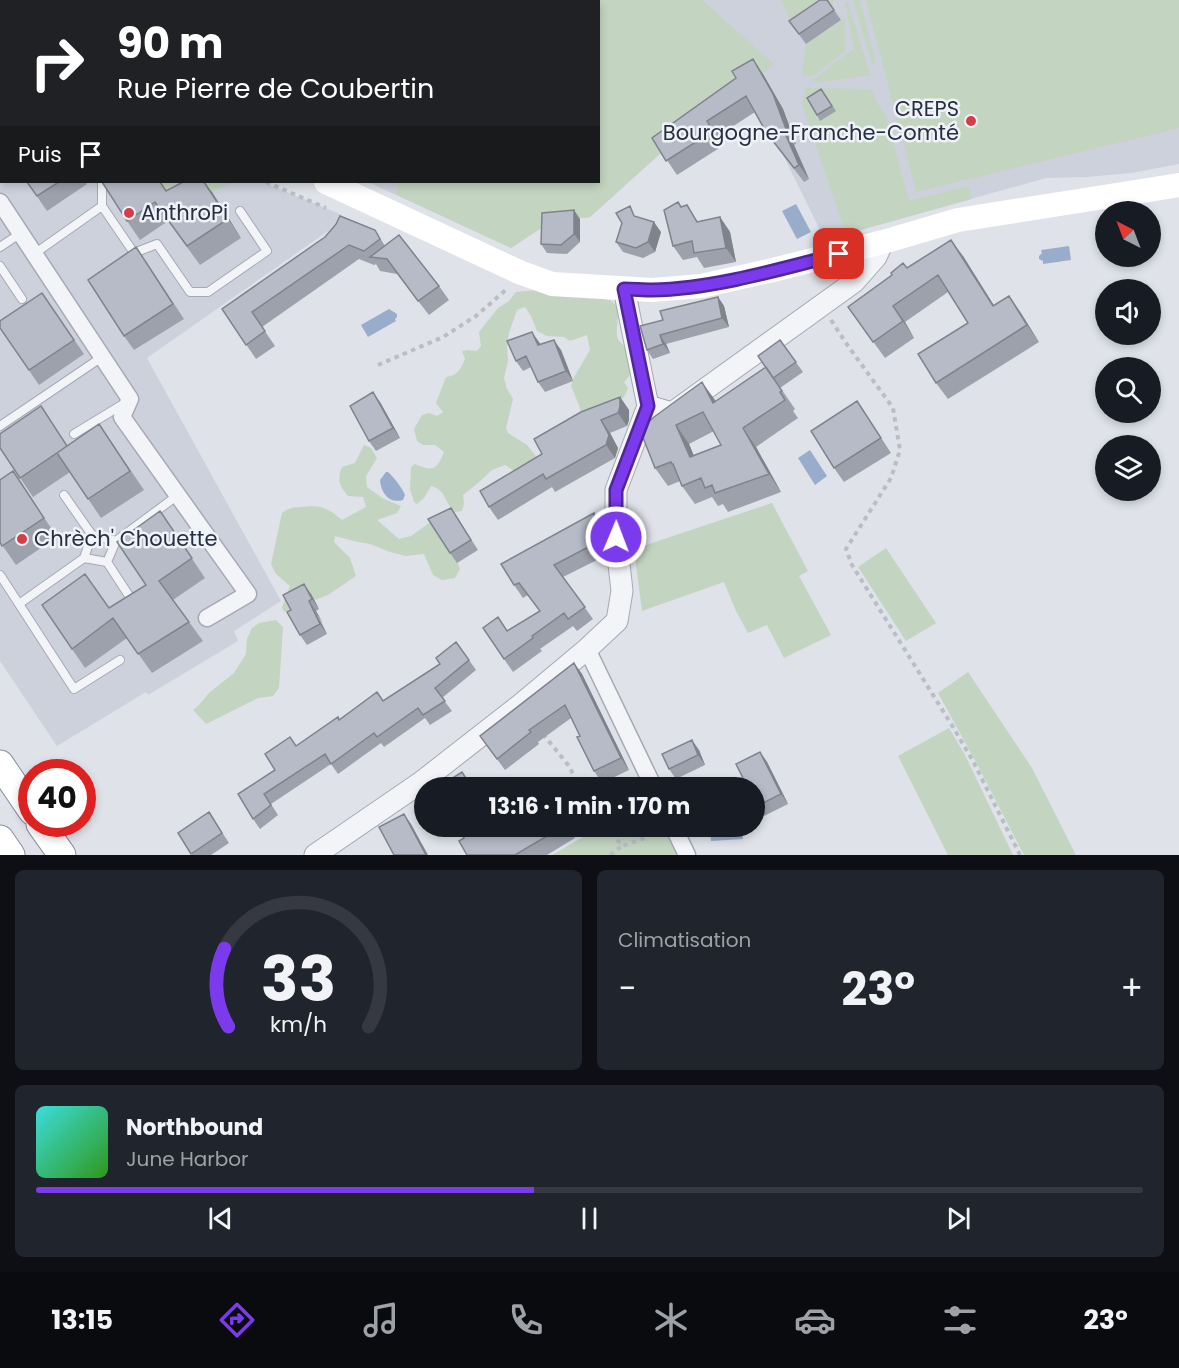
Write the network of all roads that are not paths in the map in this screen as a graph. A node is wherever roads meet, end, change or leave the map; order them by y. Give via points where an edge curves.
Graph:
1 (102, 183) edge
2 (328, 183) edge
3 (1179, 185) edge
4 (0, 202) edge
5 (102, 206) junction
6 (240, 211) dead end
7 (21, 233) junction
8 (883, 242) junction
9 (0, 247) edge
10 (34, 254) junction
11 (0, 266) edge
12 (624, 289) junction
13 (22, 299) dead end
14 (102, 357) junction
15 (130, 399) junction
16 (648, 406) junction
17 (0, 426) edge
18 (74, 434) dead end
19 (64, 495) dead end
20 (178, 495) junction
21 (93, 535) junction
22 (116, 541) junction
23 (84, 558) junction
24 (107, 562) junction
25 (0, 575) edge
26 (19, 604) junction
27 (136, 606) edge
28 (207, 618) dead end
29 (587, 649) junction
30 (120, 660) dead end
31 (0, 764) edge
32 (649, 777) edge
33 (18, 790) edge
34 (49, 837) edge
35 (678, 837) edge
36 (0, 839) edge
37 (11, 855) edge
38 (62, 855) edge
39 (315, 855) edge
40 (687, 855) edge

1 - 5 lane
2 - 12 main road via 552,284
3 - 8 main road via 957,220
4 - 7 street
5 - 6 lane via 134,253 157,244 190,292 208,292 267,251
5 - 10 lane
7 - 9 lane
7 - 10 street
8 - 12 main road via 701,286
8 - 16 street via 876,257 854,282 672,413
10 - 14 street
11 - 13 lane
12 - 16 street
14 - 15 street
14 - 17 lane
15 - 18 lane
15 - 20 street via 122,417
16 - 29 street via 616,490 622,591 618,621
19 - 21 lane
20 - 22 lane
20 - 28 street via 248,594
21 - 22 lane
21 - 23 lane
22 - 24 lane
23 - 24 lane
23 - 26 lane
24 - 27 lane
25 - 26 lane
26 - 30 lane via 74,689
29 - 32 street
29 - 39 street via 420,783
31 - 33 highway
34 - 38 highway
35 - 40 street
36 - 37 highway

